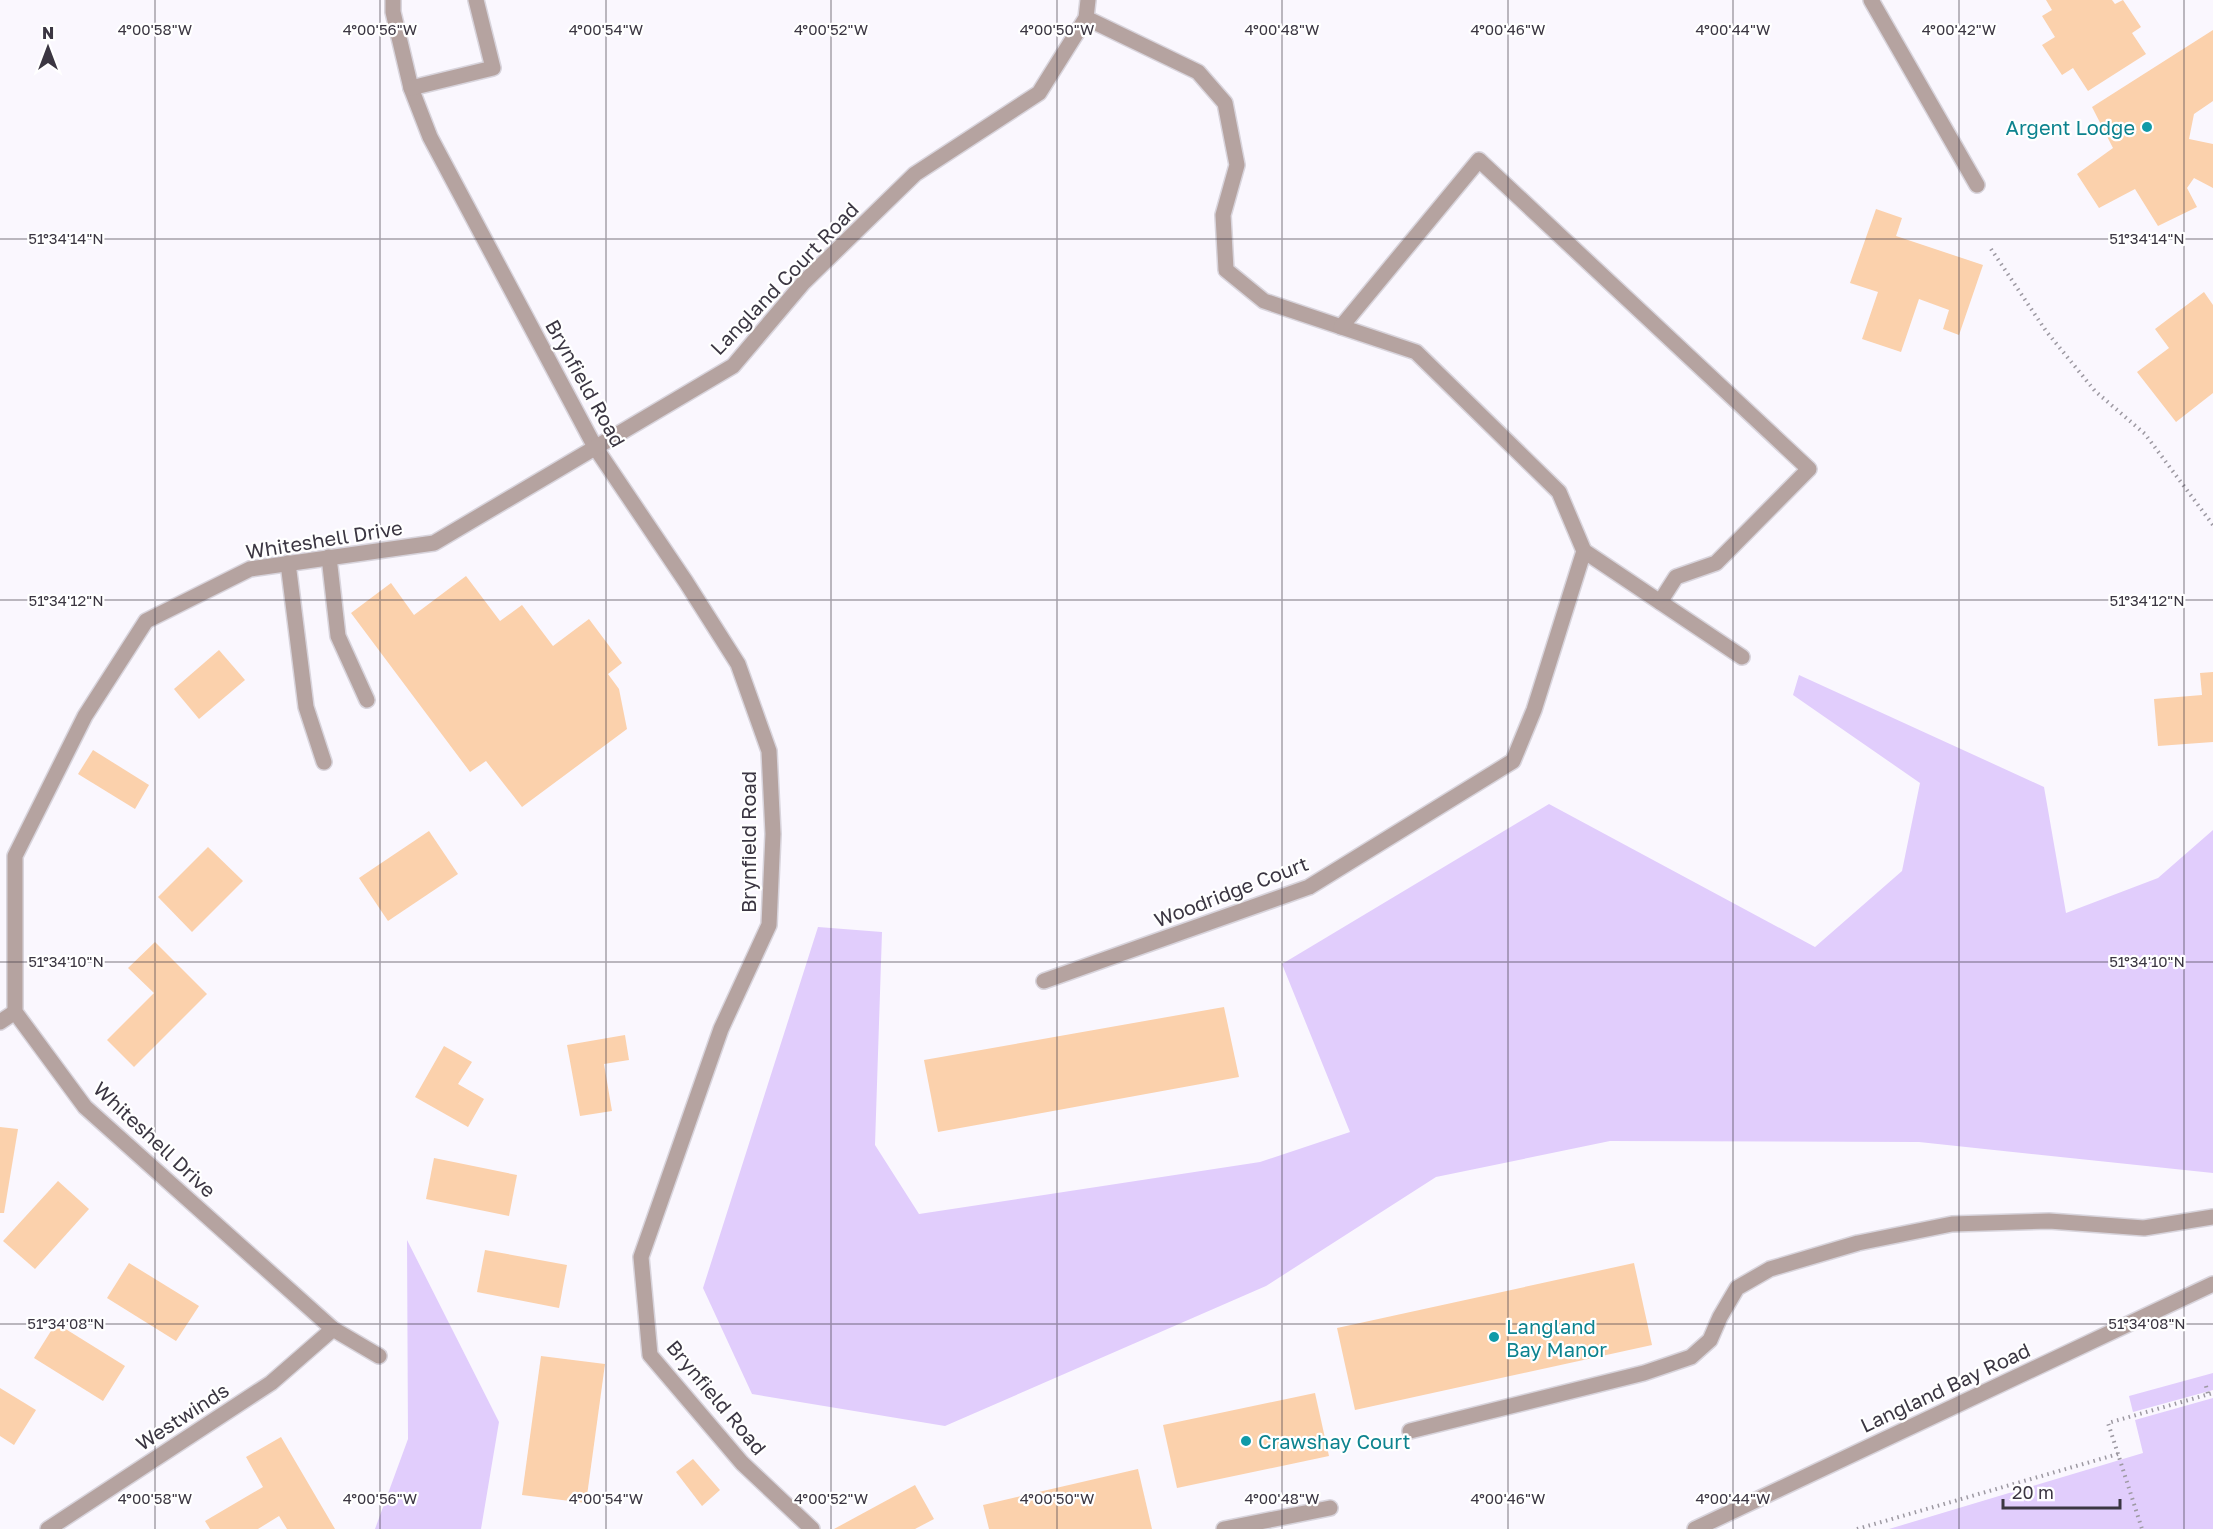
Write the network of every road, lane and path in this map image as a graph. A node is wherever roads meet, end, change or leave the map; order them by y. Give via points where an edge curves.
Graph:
1 (393, 0) edge
2 (476, 0) edge
3 (1088, 0) edge
4 (1871, 0) edge
5 (1086, 18) junction
6 (411, 88) junction
7 (1977, 186) dead end
8 (1991, 249) dead end
9 (1341, 327) junction
10 (595, 447) junction
11 (2213, 525) edge
12 (1584, 551) junction
13 (329, 557) junction
14 (288, 563) junction
15 (1660, 602) junction
16 (1742, 657) dead end
17 (367, 700) dead end
18 (324, 762) dead end
19 (1044, 981) dead end
20 (15, 1012) junction
21 (0, 1022) edge
22 (2213, 1217) edge
23 (2213, 1284) edge
24 (333, 1329) junction
25 (379, 1356) dead end
26 (2206, 1386) dead end
27 (2210, 1394) edge
28 (1410, 1431) dead end
29 (2118, 1454) junction
30 (1330, 1508) dead end
31 (48, 1529) edge
32 (812, 1529) edge
33 (1224, 1529) edge
34 (1695, 1529) edge
35 (1857, 1529) edge
36 (2142, 1529) edge

1 - 6 street, Brynfield Road
2 - 6 street via 493,68
3 - 5 street, Langland Court Road
4 - 7 street
5 - 9 street via 1198,72 1225,104 1237,165 1222,215 1226,270 1264,301
5 - 10 street, Langland Court Road via 1039,93 915,174 804,282 733,366
6 - 10 street, Brynfield Road via 430,137
8 - 11 path via 2046,331 2095,391 2145,434
9 - 12 street via 1416,352 1559,492
9 - 15 street via 1479,160 1809,469 1716,563 1676,577
10 - 13 street, Whiteshell Drive via 434,543
10 - 32 street, Brynfield Road via 738,664 769,752 773,834 769,925 721,1029 640,1257 650,1355 742,1463
12 - 15 street
12 - 19 street, Woodridge Court via 1534,710 1513,761 1309,887
13 - 14 street, Whiteshell Drive
13 - 17 street via 338,636
14 - 18 street via 306,707
14 - 20 street, Whiteshell Drive via 250,569 146,621 85,716 15,856
15 - 16 street
20 - 21 street
20 - 24 street, Whiteshell Drive via 85,1107
22 - 28 street via 2144,1228 2049,1221 1952,1224 1858,1243 1770,1269 1737,1288 1710,1340 1690,1356 1644,1373
23 - 34 street, Langland Bay Road
24 - 25 street, Whiteshell Drive
24 - 31 street, Westwinds via 271,1383
26 - 27 path
27 - 29 path via 2108,1423
29 - 35 path
29 - 36 path
30 - 33 street

